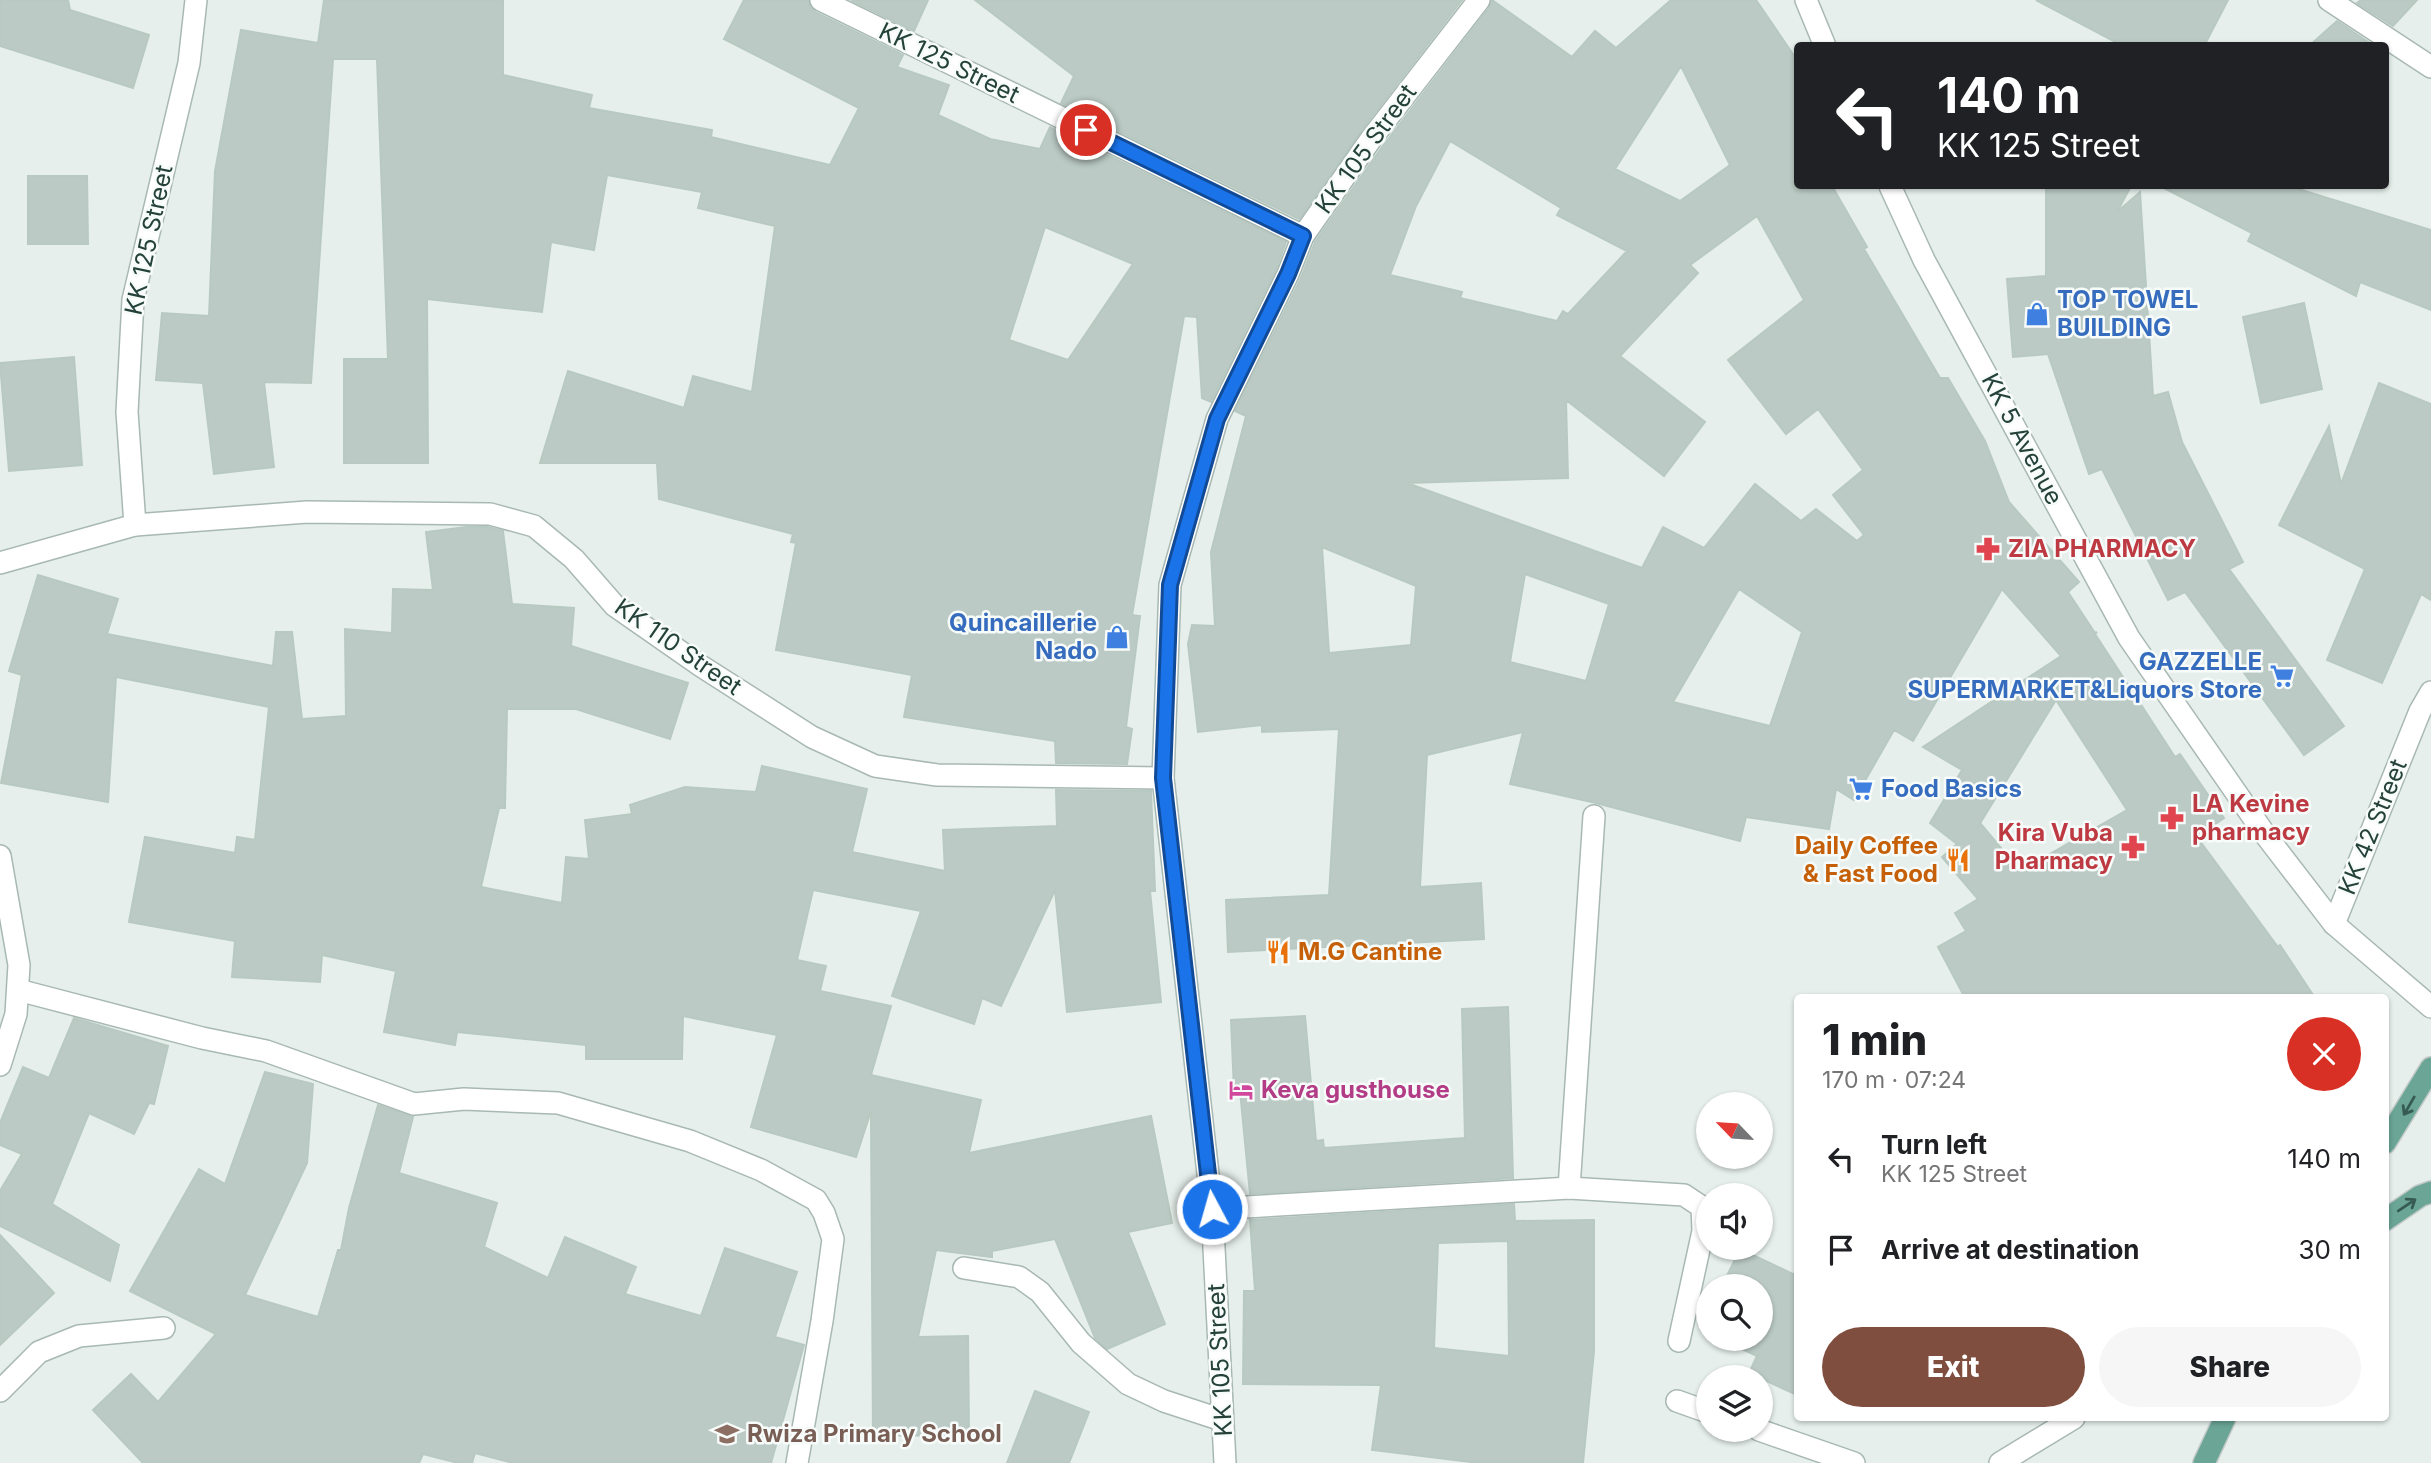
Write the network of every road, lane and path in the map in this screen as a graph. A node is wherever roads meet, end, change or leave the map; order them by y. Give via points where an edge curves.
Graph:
1 (196, 0) edge
2 (821, 0) edge
3 (1479, 0) edge
4 (1806, 0) edge
5 (2329, 0) edge
6 (1823, 42) edge
7 (2431, 67) edge
8 (1890, 189) edge
9 (1303, 236) junction
10 (135, 525) junction
11 (0, 566) edge
12 (2431, 692) edge
13 (1163, 778) junction
14 (1594, 816) dead end
15 (0, 856) edge
16 (2334, 924) junction
17 (18, 990) junction
18 (2431, 1007) edge
19 (0, 1065) edge
20 (2431, 1068) edge
21 (2389, 1136) edge
22 (1569, 1188) junction
23 (2431, 1192) edge
24 (1212, 1209) junction
25 (2389, 1217) edge
26 (964, 1268) dead end
27 (164, 1328) dead end
28 (1679, 1341) dead end
29 (0, 1391) edge
30 (1677, 1401) dead end
31 (1696, 1408) edge
32 (1222, 1420) junction
33 (2069, 1421) edge
34 (2224, 1421) edge
35 (1773, 1435) edge
36 (797, 1463) edge
37 (1225, 1463) edge
38 (1854, 1463) edge
39 (2000, 1463) edge
40 (2204, 1463) edge

1 - 10 street, KK 125 Street via 189,63 133,300 127,412
2 - 9 street, KK 125 Street
3 - 9 street, KK 105 Street
4 - 6 street
5 - 7 street
8 - 16 street, KK 5 Avenue via 1924,260 2129,638 2264,833
9 - 13 street, KK 105 Street via 1217,419 1170,585
10 - 11 street, KK 110 Street
10 - 13 street, KK 110 Street via 307,512 490,513 534,526 574,559 615,606 812,737 875,766 937,775
12 - 16 street, KK 42 Street
13 - 24 street, KK 105 Street
14 - 22 street
15 - 17 street via 19,965
16 - 18 street, KK 5 Avenue
17 - 19 street via 16,1014
17 - 36 street via 266,1051 414,1104 464,1099 558,1103 690,1141 761,1170 816,1200 833,1238
20 -> 21 main road
22 - 24 street
22 - 28 street via 1684,1195 1702,1207 1703,1231
25 -> 23 main road
24 - 32 street, KK 105 Street
26 - 32 street via 1019,1277 1040,1292 1081,1343 1128,1384
27 - 29 street via 79,1336 39,1352
30 - 31 street
32 - 37 street, KK 105 Street
33 - 39 street
34 - 40 main road
35 - 38 street

